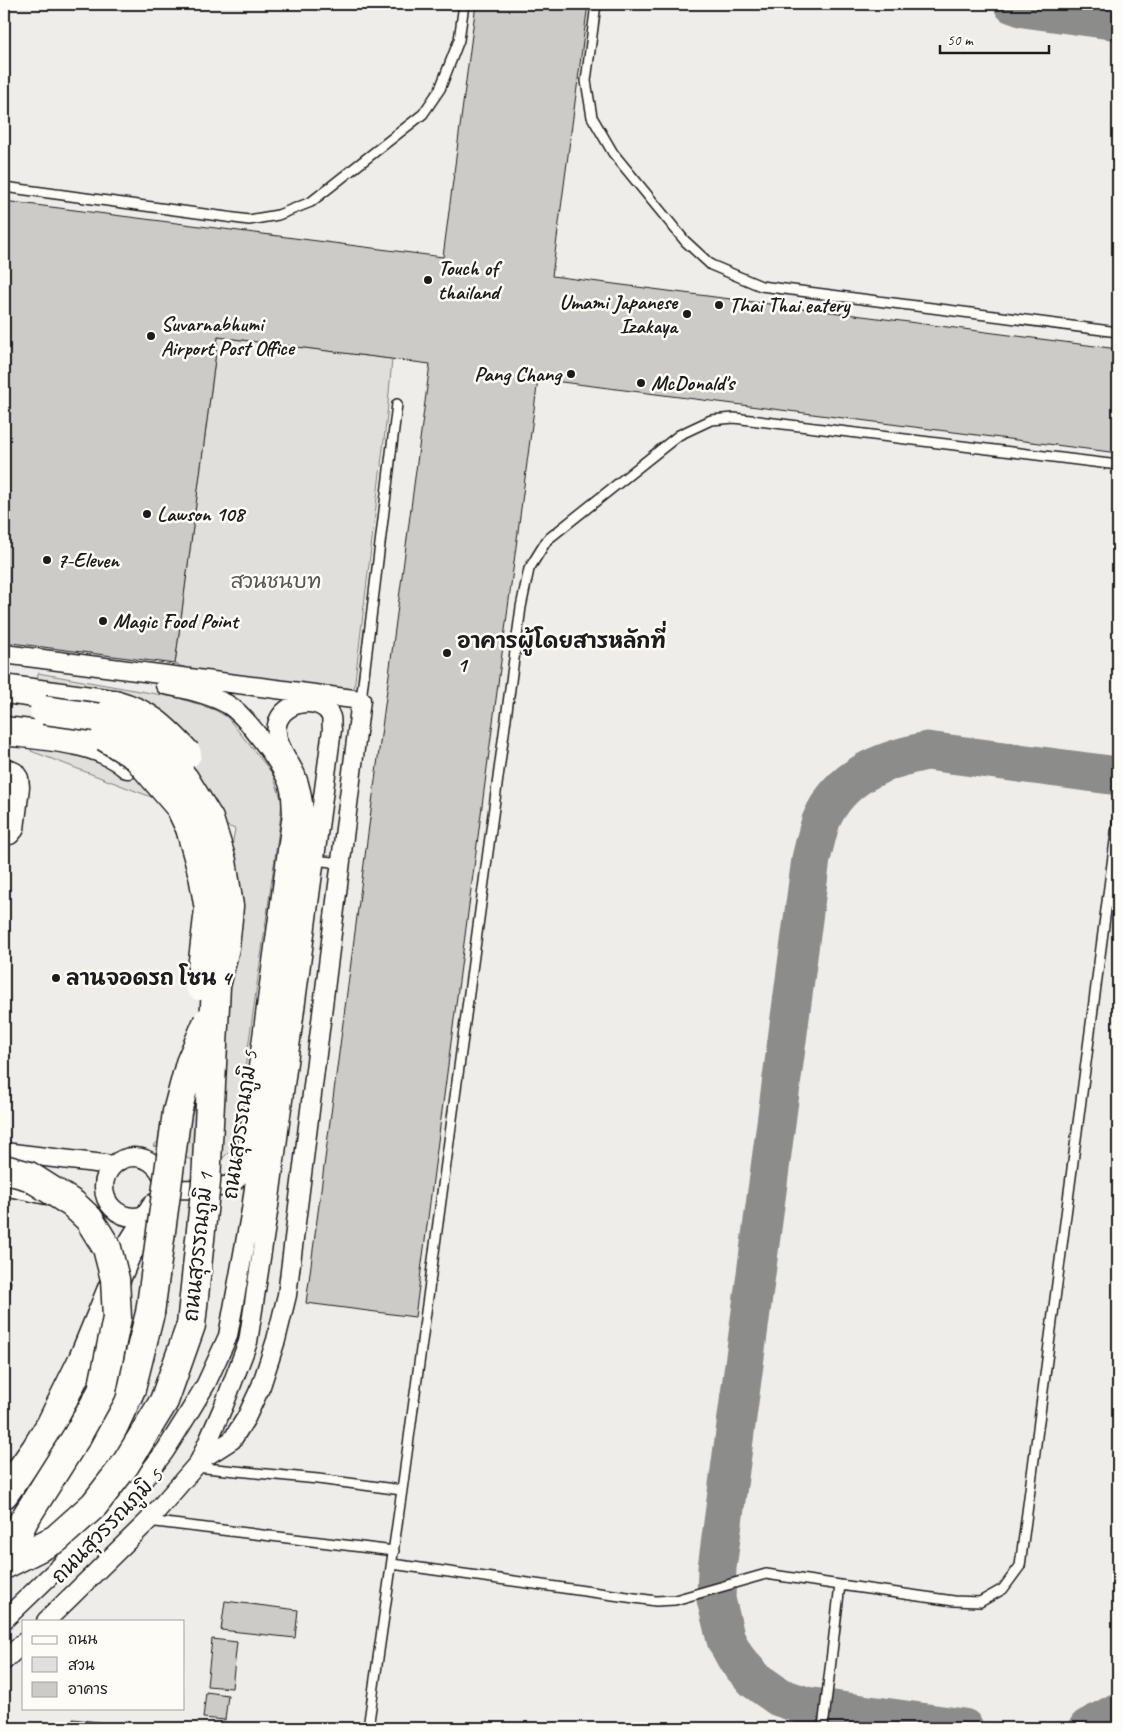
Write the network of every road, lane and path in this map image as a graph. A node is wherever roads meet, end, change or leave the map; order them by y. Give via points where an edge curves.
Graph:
1 (464, 4) edge
2 (596, 4) edge
3 (4, 187) edge
4 (1118, 332) edge
5 (397, 404) dead end
6 (1118, 465) edge
7 (4, 654) edge
8 (92, 665) junction
9 (4, 689) edge
10 (296, 692) junction
11 (330, 696) junction
12 (361, 700) junction
13 (310, 703) junction
14 (4, 705) edge
15 (4, 719) edge
16 (4, 731) edge
17 (4, 767) edge
18 (4, 781) edge
19 (1118, 818) edge
20 (314, 860) junction
21 (341, 863) junction
22 (216, 986) junction
23 (190, 1063) junction
24 (4, 1152) edge
25 (37, 1163) junction
26 (112, 1166) junction
27 (4, 1169) edge
28 (4, 1186) edge
29 (27, 1191) junction
30 (160, 1199) junction
31 (112, 1209) junction
32 (197, 1464) junction
33 (10, 1485) edge
34 (402, 1490) junction
35 (148, 1521) junction
36 (394, 1551) junction
37 (4, 1564) edge
38 (392, 1564) junction
39 (840, 1585) junction
40 (4, 1620) edge
41 (47, 1620) edge
42 (22, 1644) edge
43 (4, 1661) edge
44 (368, 1728) edge
45 (823, 1728) edge

1 - 3 lane via 459,40 440,88 423,114 311,202 278,215 249,220
2 - 4 lane via 586,80 592,117 614,153 685,241 711,265 761,286
5 - 12 lane
6 - 34 lane via 734,418 719,419 678,435 547,540 529,569 521,607
7 - 8 street
8 - 10 street, ถนนสุวรรณภูมิ 5
8 - 30 street, ถนนสุวรรณภูมิ 5 via 195,692 229,705 273,756 290,787 292,813 245,1164 235,1181 222,1188
9 - 23 highway, ถนนสุวรรณภูมิ 1, bridge via 114,704 134,710 158,724 201,771 224,825 234,874 237,924 222,989
10 - 11 street, ถนนสุวรรณภูมิ 5
10 - 13 street, ถนนสุวรรณภูมิ 5
11 - 12 street, ถนนสุวรรณภูมิ 5
11 - 13 street, ถนนสุวรรณภูมิ 5
12 - 21 street, ถนนสุวรรณภูมิ 5
13 - 20 street, ถนนสุวรรณภูมิ 5 via 327,711 332,729
13 - 40 street, ถนนสุวรรณภูมิ 5 via 288,707 277,723 276,733 296,776 304,812 251,1210 228,1336 187,1416 125,1504
14 - 22 highway, ถนนสุวรรณภูมิ 1, bridge via 95,717 124,727 160,750 186,780 209,819 222,861 229,906 225,947
15 - 23 highway, ถนนสุวรรณภูมิ 1, bridge via 83,729 102,735 137,757 180,807 190,828 209,909
16 - 22 highway, ถนนสุวรรณภูมิ 1, bridge via 83,741 120,757 173,805 198,840 208,869 215,908
17 - 18 street via 15,772 20,786 15,829 10,835 7,828 11,788
19 - 39 lane via 1020,1566 1003,1589 980,1602
20 - 21 lane
20 - 32 street, ถนนสุวรรณภูมิ 5 via 248,1342
21 - 32 street, ถนนสุวรรณภูมิ 5 via 282,1318 261,1386 246,1418 232,1440
22 - 37 highway, ถนนสุวรรณภูมิ 1, bridge via 206,1182 191,1324 164,1401 126,1465 94,1504 56,1539
23 - 37 highway, ถนนสุวรรณภูมิ 1, bridge via 177,1112 150,1313 131,1389 102,1452
24 - 25 street
25 - 26 street
25 - 29 lane via 36,1182
26 - 30 street via 131,1157 146,1160 159,1169 163,1179
26 - 31 street via 106,1173 104,1192
27 - 37 highway, bridge via 29,1176 73,1204 89,1219 107,1248 116,1279 117,1318 102,1391 24,1520
28 - 29 street, ถนนสุวรรณภูมิ 5
29 - 31 street, ถนนสุวรรณภูมิ 5
30 - 31 street, ถนนสุวรรณภูมิ 5 via 148,1214 139,1217 129,1217
30 - 33 highway via 126,1255 56,1415
32 - 34 lane
32 - 35 street, ถนนสุวรรณภูมิ 5
34 - 36 lane
35 - 36 lane
35 - 41 street, ถนนสุวรรณภูมิ 5
36 - 38 lane
38 - 39 lane via 656,1601 675,1600 766,1574
38 - 44 lane
39 - 45 lane
42 - 43 street

